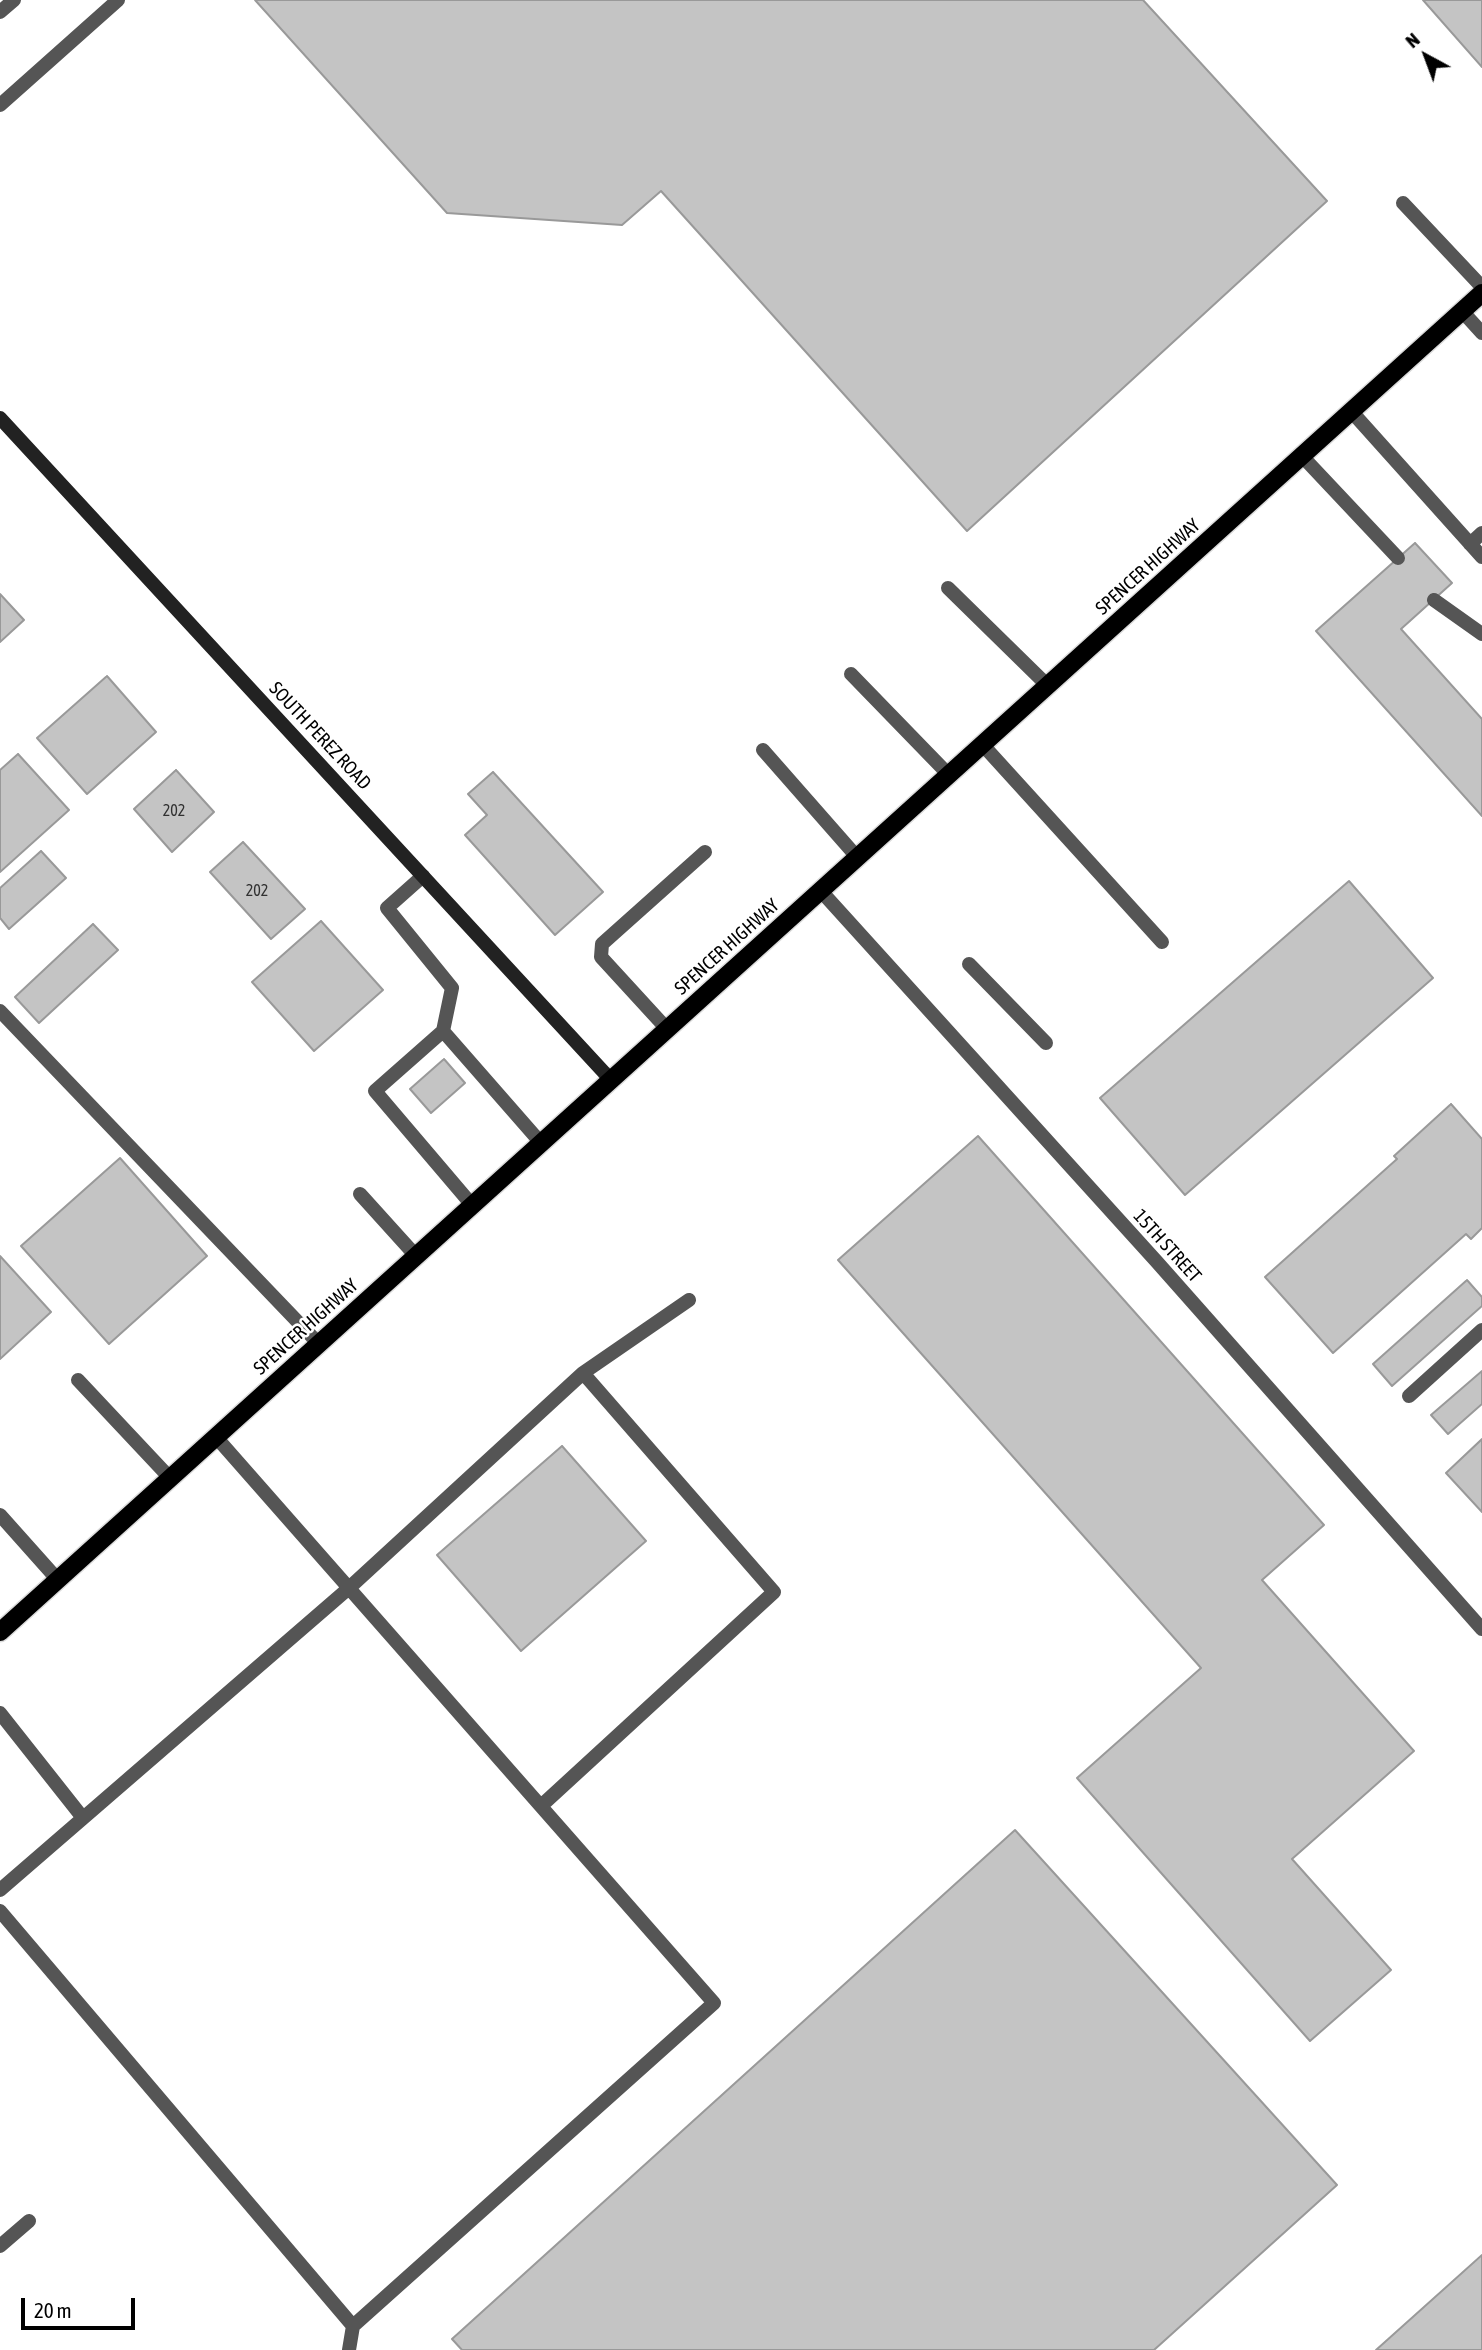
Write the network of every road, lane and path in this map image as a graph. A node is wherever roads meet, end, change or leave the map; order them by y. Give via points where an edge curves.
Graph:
1 (14, 0) edge
2 (118, 0) edge
3 (0, 12) edge
4 (0, 105) edge
5 (1404, 203) dead end
6 (1482, 286) edge
7 (1482, 293) edge
8 (1462, 311) junction
9 (1482, 333) edge
10 (1352, 412) junction
11 (0, 418) edge
12 (1302, 456) junction
13 (1482, 533) edge
14 (1470, 544) junction
15 (1482, 557) edge
16 (1398, 558) dead end
17 (948, 588) dead end
18 (1434, 600) dead end
19 (1482, 634) edge
20 (851, 674) dead end
21 (1048, 686) junction
22 (982, 744) junction
23 (763, 750) dead end
24 (949, 775) junction
25 (705, 852) dead end
26 (857, 858) junction
27 (423, 876) junction
28 (821, 891) junction
29 (1161, 942) dead end
30 (969, 964) dead end
31 (0, 1011) edge
32 (667, 1029) junction
33 (443, 1031) junction
34 (1046, 1043) dead end
35 (611, 1080) junction
36 (541, 1143) junction
37 (360, 1194) dead end
38 (472, 1205) junction
39 (416, 1256) junction
40 (689, 1300) dead end
41 (1482, 1330) edge
42 (319, 1344) junction
43 (583, 1373) junction
44 (78, 1380) dead end
45 (1409, 1396) dead end
46 (216, 1437) junction
47 (170, 1478) junction
48 (0, 1515) edge
49 (58, 1580) junction
50 (349, 1588) junction
51 (1482, 1629) edge
52 (0, 1632) edge
53 (0, 1713) edge
54 (541, 1806) junction
55 (83, 1818) junction
56 (0, 1890) edge
57 (0, 1911) edge
58 (29, 2221) dead end
59 (0, 2246) edge
60 (353, 2326) junction
61 (349, 2350) edge

1 - 3 street
2 - 4 street
5 - 6 street
7 - 8 main road, SPENCER HIGHWAY
8 - 9 street
8 - 10 main road, SPENCER HIGHWAY
10 - 12 main road, SPENCER HIGHWAY
10 - 14 street
11 - 27 street, SOUTH PEREZ ROAD
12 - 16 street
12 - 21 main road, SPENCER HIGHWAY
13 - 14 street
14 - 15 street
17 - 21 street
18 - 19 street
20 - 24 street
21 - 22 main road, SPENCER HIGHWAY
22 - 24 main road, SPENCER HIGHWAY
22 - 29 street
23 - 26 street
24 - 26 main road, SPENCER HIGHWAY
25 - 32 street via 602,944 601,957
26 - 28 main road, SPENCER HIGHWAY
27 - 33 street via 387,908 452,988
27 - 35 street, SOUTH PEREZ ROAD
28 - 32 main road, SPENCER HIGHWAY
28 - 51 street, 15TH STREET
30 - 34 street
31 - 42 street
32 - 35 main road, SPENCER HIGHWAY
33 - 36 street
33 - 38 street via 375,1091
35 - 36 main road, SPENCER HIGHWAY
36 - 38 main road, SPENCER HIGHWAY
37 - 39 street
38 - 39 main road, SPENCER HIGHWAY
39 - 42 main road, SPENCER HIGHWAY
40 - 43 street
41 - 45 street
42 - 46 main road, SPENCER HIGHWAY
43 - 50 street
43 - 54 street via 774,1592
44 - 47 street
46 - 47 main road, SPENCER HIGHWAY
46 - 50 street
47 - 49 main road, SPENCER HIGHWAY
48 - 49 street
49 - 52 main road, SPENCER HIGHWAY
50 - 54 street
50 - 55 street
53 - 55 street
54 - 60 street via 714,2003
55 - 56 street
57 - 60 street
58 - 59 street
60 - 61 street

